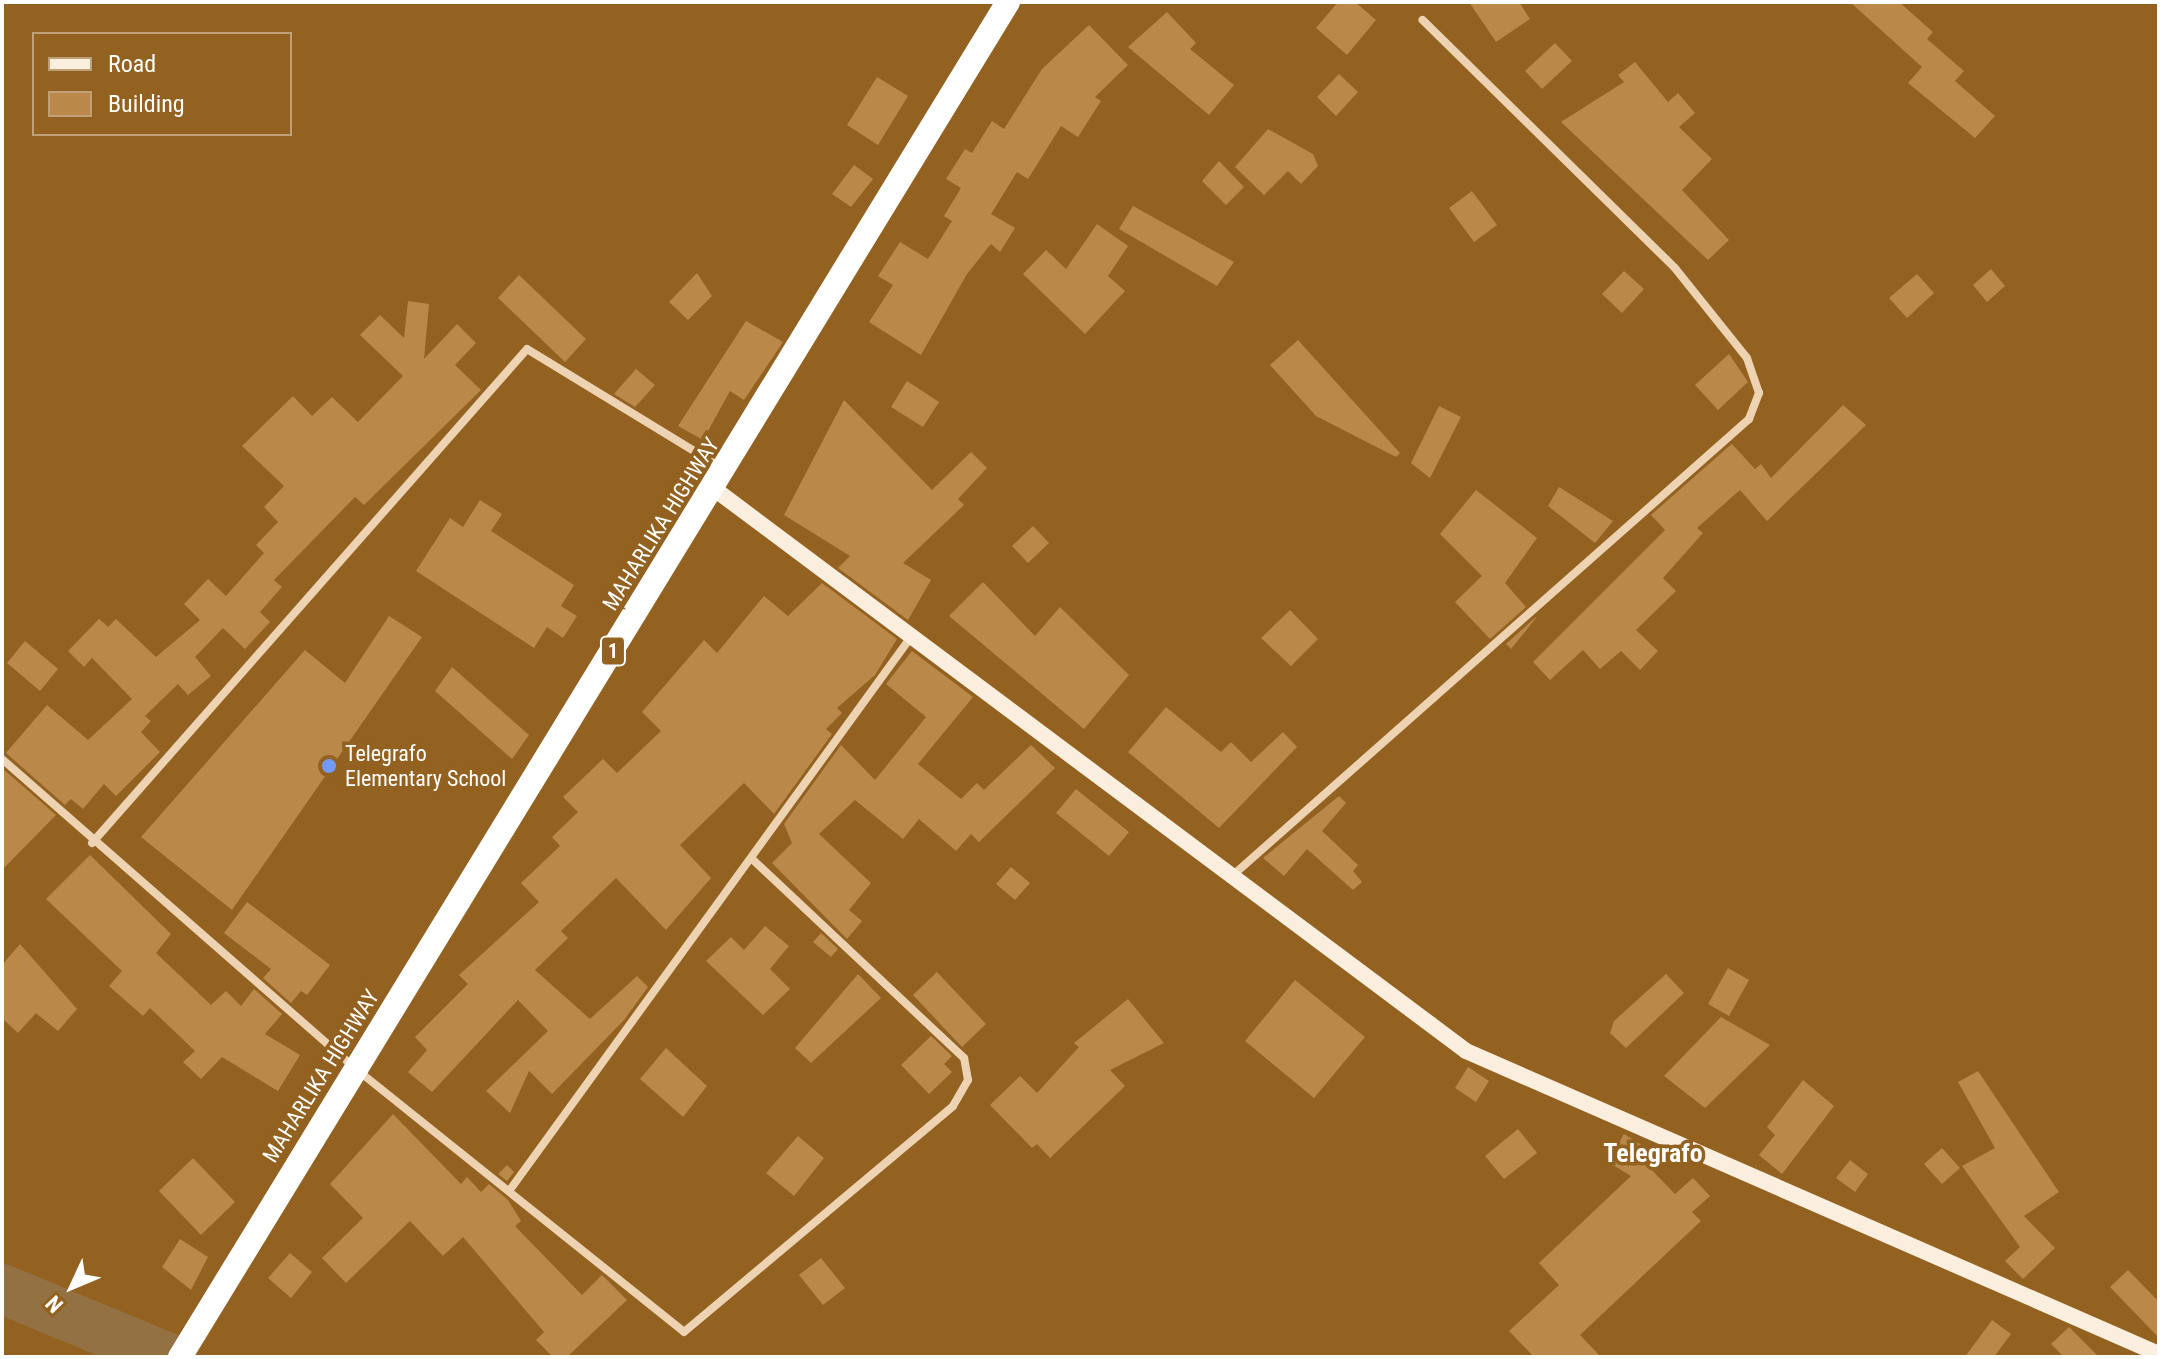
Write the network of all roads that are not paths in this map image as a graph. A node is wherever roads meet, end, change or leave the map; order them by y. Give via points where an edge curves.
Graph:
1 (1008, 2) edge
2 (1423, 20) dead end
3 (719, 479) junction
4 (914, 633) junction
5 (2, 759) edge
6 (92, 843) junction
7 (753, 860) junction
8 (1232, 876) junction
9 (356, 1069) junction
10 (512, 1187) junction
11 (2159, 1354) edge
12 (180, 1357) edge

1 - 3 highway, MAHARLIKA HIGHWAY / 1
2 - 8 street via 1675,268 1747,358 1759,393 1749,419
3 - 4 street
3 - 6 street via 527,349
3 - 9 highway, MAHARLIKA HIGHWAY / 1
4 - 7 street
4 - 8 street
5 - 6 street
6 - 9 street
7 - 10 street
7 - 10 street via 964,1058 968,1080 953,1106 684,1332
8 - 11 street via 1466,1051
9 - 10 street
9 - 12 highway, MAHARLIKA HIGHWAY / 1

